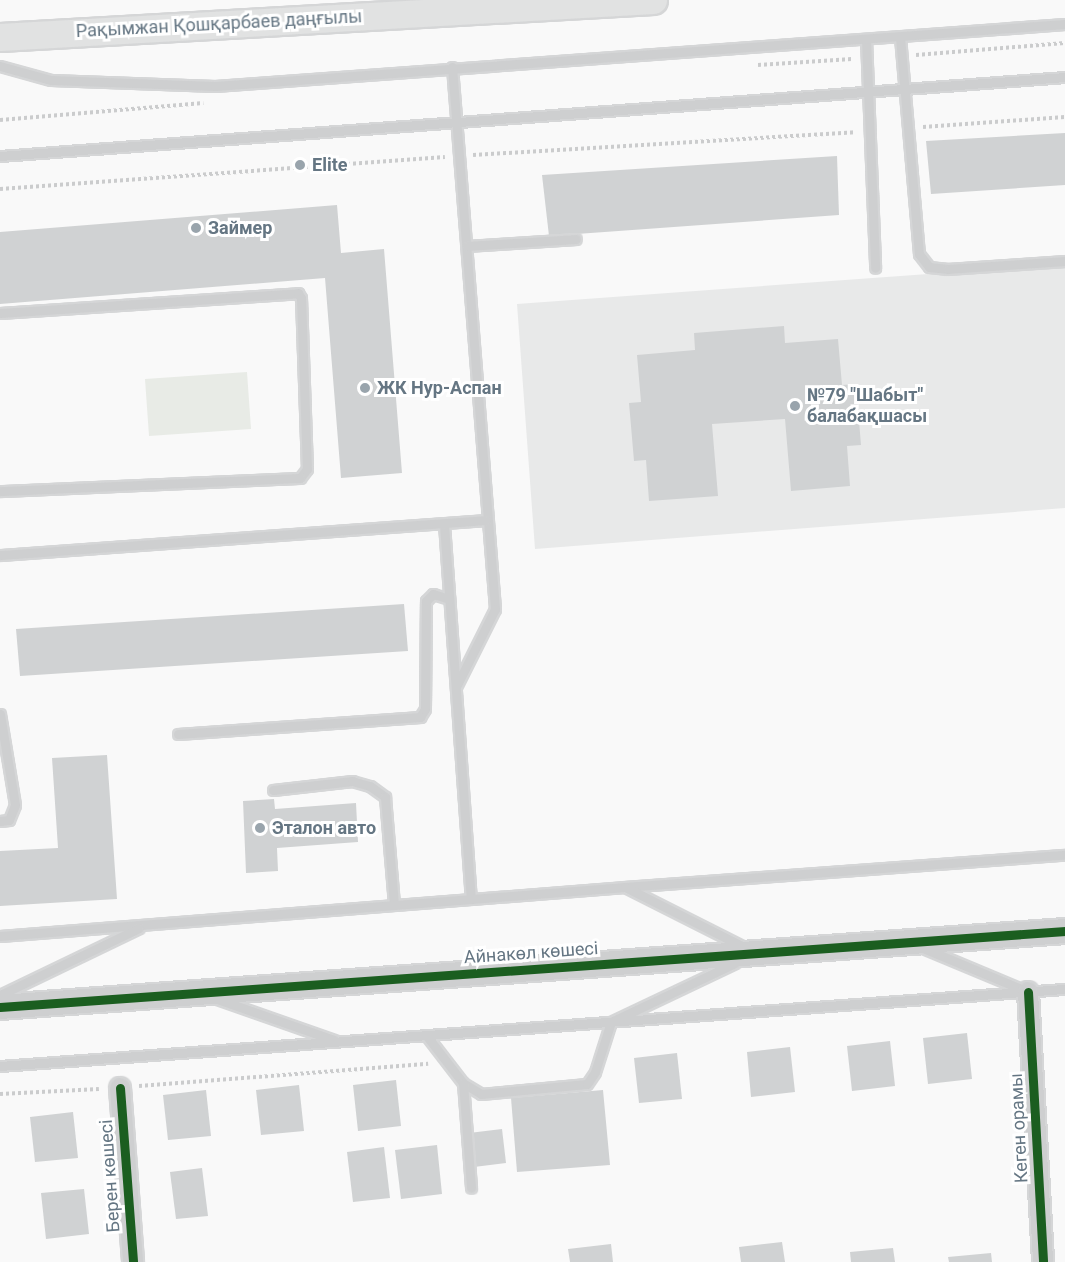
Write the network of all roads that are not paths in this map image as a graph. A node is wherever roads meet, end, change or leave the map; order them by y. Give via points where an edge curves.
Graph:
1 (653, 0) edge
2 (1065, 24) edge
3 (0, 37) edge
4 (900, 37) junction
5 (866, 39) junction
6 (0, 66) edge
7 (452, 67) junction
8 (1065, 77) edge
9 (906, 88) junction
10 (868, 92) junction
11 (458, 123) junction
12 (0, 156) edge
13 (576, 239) dead end
14 (467, 246) junction
15 (1065, 261) edge
16 (875, 268) dead end
17 (0, 313) edge
18 (0, 491) edge
19 (486, 520) junction
20 (444, 524) junction
21 (0, 555) edge
22 (449, 599) junction
23 (456, 687) junction
24 (0, 714) edge
25 (178, 734) dead end
26 (273, 790) dead end
27 (0, 821) edge
28 (1065, 855) edge
29 (625, 887) junction
30 (471, 899) junction
31 (394, 905) junction
32 (144, 925) junction
33 (1065, 931) edge
34 (0, 936) edge
35 (909, 942) junction
36 (756, 953) junction
37 (1065, 989) edge
38 (1028, 992) junction
39 (200, 993) junction
40 (0, 995) edge
41 (0, 1007) edge
42 (611, 1022) junction
43 (426, 1035) junction
44 (338, 1042) junction
45 (0, 1066) edge
46 (463, 1083) junction
47 (120, 1088) road end
48 (471, 1188) dead end
49 (133, 1262) edge
50 (1043, 1262) edge

1 - 3 main road, Рақымжан Қошқарбаев даңғылы
2 - 4 lane
4 - 5 lane
4 - 9 lane
5 - 7 lane
5 - 10 lane
6 - 7 lane via 51,80 215,86
7 - 11 lane
8 - 9 lane
9 - 10 lane
9 - 15 lane via 920,254 929,267
10 - 11 lane
10 - 16 lane
11 - 12 lane
11 - 14 lane
13 - 14 lane
14 - 19 lane
17 - 18 lane via 298,293 308,469 300,478
19 - 20 lane
19 - 23 lane via 495,609
20 - 21 lane
20 - 22 lane
22 - 23 lane
22 - 25 lane via 433,594 426,601 425,709 420,717
23 - 30 lane
24 - 27 lane via 15,805 9,820
26 - 31 lane via 352,781 370,786 385,797
28 - 29 lane
29 - 30 lane
29 - 36 lane
30 - 31 lane
31 - 32 lane
32 - 34 lane
32 - 40 lane
33 - 35 street, Айнакөл көшесі
35 - 36 street, Айнакөл көшесі
35 - 38 lane
36 - 39 street, Айнакөл көшесі
36 - 42 lane
37 - 38 lane
38 - 42 lane
38 - 50 street, Кеген орамы
39 - 41 street, Айнакөл көшесі
39 - 44 lane
42 - 43 lane
42 - 46 lane via 596,1072 586,1084 481,1094
43 - 44 lane
43 - 46 lane
44 - 45 lane
46 - 48 lane
47 - 49 street, Берен көшесі

